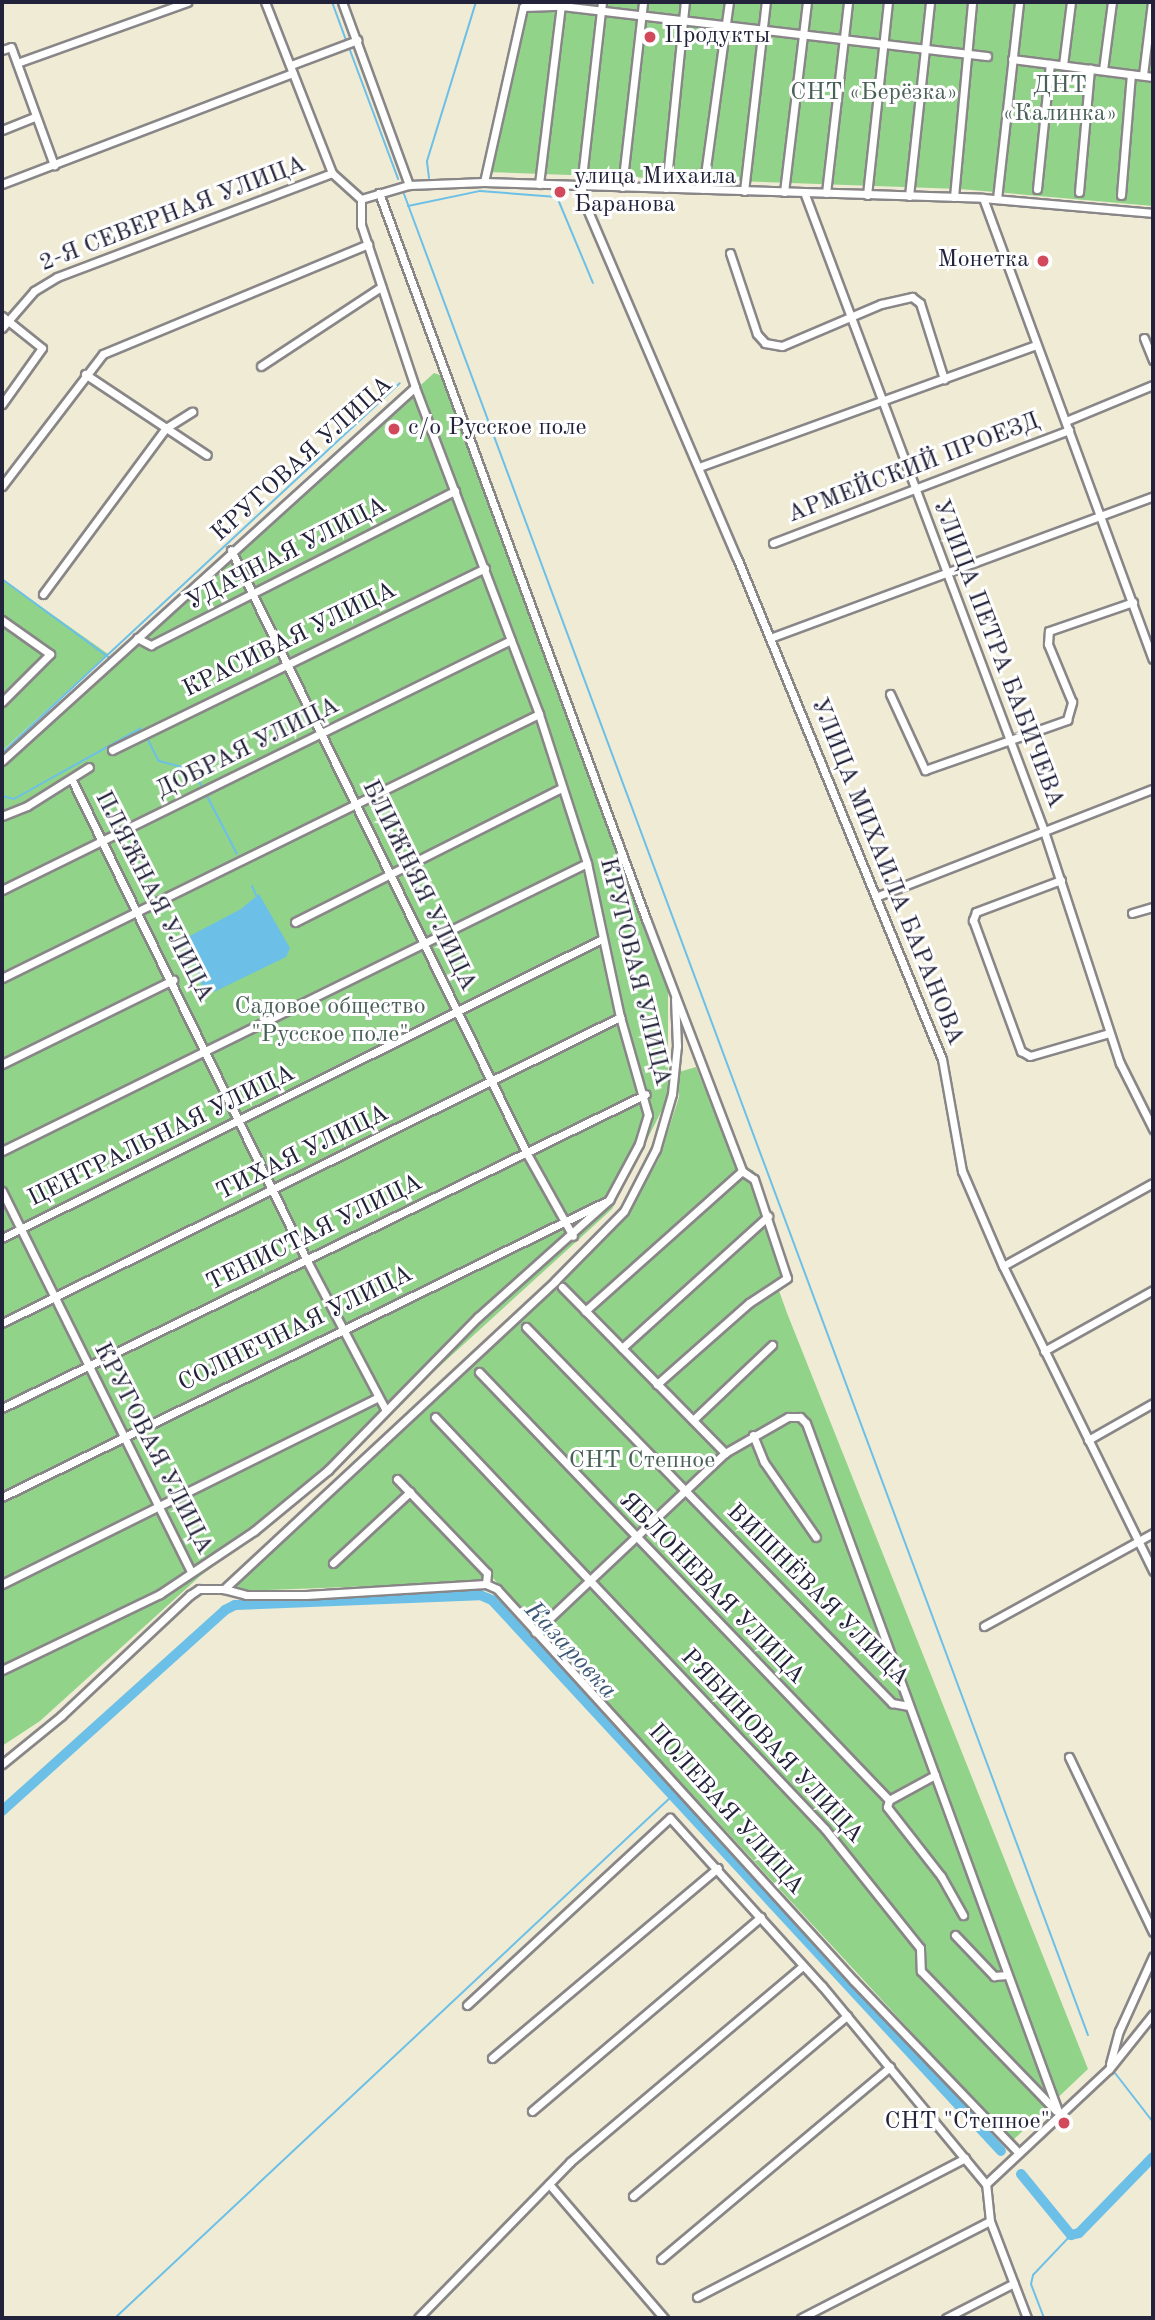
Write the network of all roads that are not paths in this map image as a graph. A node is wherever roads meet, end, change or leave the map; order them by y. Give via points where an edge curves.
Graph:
1 (187, 2) edge
2 (265, 2) edge
3 (602, 2) edge
4 (643, 2) edge
5 (685, 2) edge
6 (729, 2) edge
7 (766, 2) edge
8 (807, 2) edge
9 (848, 2) edge
10 (888, 2) edge
11 (930, 2) edge
12 (972, 2) edge
13 (1019, 2) edge
14 (1071, 2) edge
15 (1112, 2) edge
16 (1152, 2) edge
17 (346, 3) edge
18 (561, 4) edge
19 (601, 11) junction
20 (641, 16) junction
21 (683, 21) junction
22 (726, 26) junction
23 (763, 30) junction
24 (804, 35) junction
25 (357, 40) junction
26 (844, 40) junction
27 (883, 44) junction
28 (924, 49) junction
29 (2, 50) edge
30 (965, 54) junction
31 (987, 56) dead end
32 (1012, 59) junction
33 (17, 63) junction
34 (1051, 64) junction
35 (1063, 65) junction
36 (1090, 68) junction
37 (292, 69) junction
38 (1103, 70) junction
39 (1131, 74) junction
40 (1143, 75) junction
41 (1153, 77) edge
42 (36, 117) junction
43 (2, 130) edge
44 (54, 165) junction
45 (332, 173) junction
46 (484, 182) junction
47 (2, 184) edge
48 (539, 184) junction
49 (409, 185) junction
50 (580, 185) junction
51 (622, 187) junction
52 (666, 188) junction
53 (703, 189) junction
54 (1037, 189) dead end
55 (744, 191) junction
56 (379, 192) junction
57 (784, 192) junction
58 (804, 192) junction
59 (1079, 192) dead end
60 (826, 193) junction
61 (867, 195) junction
62 (1121, 195) dead end
63 (909, 196) junction
64 (954, 197) junction
65 (983, 198) junction
66 (361, 199) junction
67 (997, 199) junction
68 (1153, 213) edge
69 (368, 244) junction
70 (730, 253) dead end
71 (381, 287) junction
72 (850, 317) junction
73 (4, 318) edge
74 (2, 328) edge
75 (1144, 338) dead end
76 (1036, 345) junction
77 (1153, 360) edge
78 (261, 366) dead end
79 (85, 374) junction
80 (944, 379) junction
81 (1153, 385) edge
82 (415, 387) junction
83 (881, 403) junction
84 (2, 404) edge
85 (192, 412) dead end
86 (1066, 421) junction
87 (166, 428) junction
88 (1069, 430) junction
89 (207, 455) dead end
90 (699, 467) junction
91 (2, 486) edge
92 (914, 490) junction
93 (455, 491) junction
94 (1153, 496) edge
95 (1101, 513) junction
96 (773, 543) dead end
97 (231, 550) junction
98 (485, 568) junction
99 (946, 574) junction
100 (43, 594) dead end
101 (253, 595) junction
102 (1133, 602) junction
103 (2, 621) edge
104 (137, 638) junction
105 (770, 638) junction
106 (510, 640) junction
107 (1153, 659) edge
108 (287, 664) junction
109 (890, 694) dead end
110 (2, 702) edge
111 (539, 714) junction
112 (323, 734) junction
113 (1009, 741) junction
114 (112, 750) dead end
115 (2, 761) edge
116 (89, 767) dead end
117 (72, 780) junction
118 (562, 788) junction
119 (1153, 789) edge
120 (355, 803) junction
121 (2, 816) edge
122 (1044, 831) junction
123 (103, 841) junction
124 (587, 863) junction
125 (389, 873) junction
126 (1061, 880) junction
127 (2, 890) edge
128 (878, 896) junction
129 (1153, 907) edge
130 (138, 911) junction
131 (1132, 913) dead end
132 (295, 922) dead end
133 (602, 939) junction
134 (425, 945) junction
135 (2, 978) edge
136 (173, 980) junction
137 (675, 995) junction
138 (458, 1012) junction
139 (620, 1017) junction
140 (1109, 1033) junction
141 (208, 1051) junction
142 (2, 1064) edge
143 (494, 1082) junction
144 (646, 1094) junction
145 (240, 1121) junction
146 (1153, 1129) edge
147 (2, 1151) edge
148 (526, 1152) junction
149 (742, 1171) junction
150 (1153, 1183) edge
151 (274, 1189) junction
152 (2, 1191) edge
153 (609, 1200) junction
154 (768, 1216) junction
155 (561, 1220) junction
156 (20, 1229) junction
157 (573, 1236) junction
158 (2, 1238) edge
159 (306, 1259) junction
160 (1003, 1266) junction
161 (562, 1287) dead end
162 (1153, 1290) edge
163 (55, 1297) junction
164 (585, 1311) junction
165 (2, 1323) edge
166 (526, 1328) dead end
167 (343, 1329) junction
168 (772, 1345) dead end
169 (622, 1348) junction
170 (1044, 1351) junction
171 (88, 1368) junction
172 (479, 1372) dead end
173 (657, 1384) junction
174 (376, 1398) junction
175 (1153, 1403) edge
176 (2, 1408) edge
177 (385, 1409) junction
178 (435, 1417) dead end
179 (693, 1420) junction
180 (753, 1435) junction
181 (123, 1436) junction
182 (1088, 1440) junction
183 (725, 1453) junction
184 (397, 1479) dead end
185 (684, 1490) junction
186 (410, 1492) junction
187 (2, 1497) edge
188 (159, 1506) junction
189 (1153, 1533) edge
190 (633, 1536) junction
191 (816, 1537) dead end
192 (1139, 1542) junction
193 (333, 1563) dead end
194 (1153, 1571) edge
195 (191, 1572) junction
196 (588, 1580) junction
197 (2, 1584) edge
198 (486, 1584) junction
199 (224, 1589) junction
200 (984, 1626) dead end
201 (535, 1632) junction
202 (2, 1670) edge
203 (909, 1706) junction
204 (1069, 1757) dead end
205 (2, 1765) edge
206 (935, 1774) junction
207 (889, 1800) junction
208 (718, 1868) junction
209 (963, 1915) dead end
210 (761, 1917) junction
211 (1153, 1932) edge
212 (955, 1936) dead end
213 (1153, 1956) edge
214 (803, 1966) junction
215 (1007, 1975) junction
216 (467, 2005) dead end
217 (1153, 2014) edge
218 (847, 2016) junction
219 (492, 2058) dead end
220 (890, 2067) junction
221 (1109, 2068) junction
222 (532, 2111) dead end
223 (1059, 2114) junction
224 (1019, 2153) junction
225 (965, 2158) junction
226 (549, 2184) junction
227 (986, 2184) junction
228 (633, 2196) dead end
229 (990, 2221) junction
230 (662, 2259) dead end
231 (1014, 2283) junction
232 (697, 2297) dead end
233 (421, 2317) edge
234 (664, 2318) edge
235 (802, 2318) edge
236 (946, 2318) edge
237 (1027, 2318) edge

1 - 33 street
2 - 37 street
3 - 19 street
4 - 20 street
5 - 21 street
6 - 22 street
7 - 23 street
8 - 24 street
9 - 26 street
10 - 27 street
11 - 28 street
12 - 30 street
13 - 32 street
14 - 35 street
15 - 38 street
16 - 40 street
17 - 25 street
18 - 19 street
18 - 46 street via 523,7
18 - 48 street
19 - 20 street
19 - 50 street
20 - 21 street
20 - 51 street
21 - 22 street
21 - 52 street
22 - 23 street
22 - 53 street
23 - 24 street
23 - 55 street
24 - 26 street
24 - 57 street
25 - 37 street
25 - 49 street
26 - 27 street
26 - 60 street
27 - 28 street
27 - 61 street
28 - 30 street
28 - 63 street
29 - 33 street via 11,47
30 - 31 street
30 - 64 street
32 - 34 street
32 - 67 street
33 - 42 street
34 - 35 street
34 - 54 street
35 - 36 street
36 - 38 street
36 - 59 street
37 - 44 street
37 - 45 street
38 - 39 street
39 - 40 street
39 - 62 street
40 - 41 street
42 - 43 street
42 - 44 street
44 - 47 street
45 - 66 street
45 - 73 street, 2-Я СЕВЕРНАЯ УЛИЦА via 57,277
46 - 48 street
46 - 49 street
48 - 50 street
49 - 56 street
50 - 51 street
50 - 90 street, УЛИЦА МИХАИЛА БАРАНОВА
51 - 52 street
52 - 53 street
53 - 55 street
55 - 57 street
56 - 66 street
56 - 137 street
57 - 58 street
58 - 60 street
58 - 72 street, УЛИЦА ПЕТРА БАБИЧЕВА
60 - 61 street
61 - 63 street
63 - 64 street
64 - 65 street
65 - 67 street
65 - 76 street
66 - 69 street via 361,225
67 - 68 street
69 - 71 street
69 - 79 street via 103,354
70 - 72 street via 757,334 768,345 782,346
71 - 78 street
71 - 82 street
72 - 80 street via 898,299 916,300
72 - 83 street, УЛИЦА ПЕТРА БАБИЧЕВА
73 - 74 street, 2-Я СЕВЕРНАЯ УЛИЦА
73 - 84 street via 42,348
75 - 77 street
76 - 80 street
76 - 86 street
79 - 87 street
79 - 91 street
80 - 83 street
81 - 86 street, АРМЕЙСКИЙ ПРОЕЗД
82 - 93 street, КРУГОВАЯ УЛИЦА
82 - 97 street, КРУГОВАЯ УЛИЦА
83 - 90 street
83 - 92 street, УЛИЦА ПЕТРА БАБИЧЕВА
85 - 87 street
86 - 88 street
87 - 89 street
87 - 100 street
88 - 92 street, АРМЕЙСКИЙ ПРОЕЗД
88 - 95 street
90 - 105 street, УЛИЦА МИХАИЛА БАРАНОВА
92 - 96 street, АРМЕЙСКИЙ ПРОЕЗД
92 - 99 street, УЛИЦА ПЕТРА БАБИЧЕВА
93 - 98 street, КРУГОВАЯ УЛИЦА
93 - 101 street, УДАЧНАЯ УЛИЦА
94 - 95 street
95 - 99 street
95 - 102 street
97 - 101 street, БЛИЖНЯЯ УЛИЦА
97 - 104 street, КРУГОВАЯ УЛИЦА
98 - 106 street, КРУГОВАЯ УЛИЦА
98 - 108 street, КРАСИВАЯ УЛИЦА
99 - 105 street
99 - 113 street, УЛИЦА ПЕТРА БАБИЧЕВА
101 - 104 street, УДАЧНАЯ УЛИЦА via 151,645
101 - 108 street, БЛИЖНЯЯ УЛИЦА
102 - 107 street
102 - 113 street via 1051,629 1048,644 1072,702 1072,713 1067,720
103 - 110 street via 50,654
104 - 115 street, КРУГОВАЯ УЛИЦА
105 - 128 street, УЛИЦА МИХАИЛА БАРАНОВА
106 - 111 street, КРУГОВАЯ УЛИЦА
106 - 112 street, ДОБРАЯ УЛИЦА
108 - 112 street, БЛИЖНЯЯ УЛИЦА
108 - 114 street, КРАСИВАЯ УЛИЦА
109 - 113 street via 925,770
111 - 118 street, КРУГОВАЯ УЛИЦА
111 - 120 street
112 - 120 street, БЛИЖНЯЯ УЛИЦА
112 - 123 street, ДОБРАЯ УЛИЦА
113 - 122 street, УЛИЦА ПЕТРА БАБИЧЕВА
116 - 117 street
117 - 121 street
117 - 123 street, ПЛЯЖНАЯ УЛИЦА
118 - 124 street, КРУГОВАЯ УЛИЦА
118 - 125 street
119 - 122 street
120 - 125 street, БЛИЖНЯЯ УЛИЦА
120 - 130 street
122 - 126 street, УЛИЦА ПЕТРА БАБИЧЕВА
122 - 128 street
123 - 127 street, ДОБРАЯ УЛИЦА
123 - 130 street, ПЛЯЖНАЯ УЛИЦА
124 - 133 street, КРУГОВАЯ УЛИЦА
124 - 134 street
125 - 132 street
125 - 134 street, БЛИЖНЯЯ УЛИЦА
126 - 140 street, УЛИЦА ПЕТРА БАБИЧЕВА
126 - 140 street via 976,912 973,920 1021,1051 1030,1056
128 - 160 street, УЛИЦА МИХАИЛА БАРАНОВА via 942,1059 962,1171
129 - 131 street
130 - 135 street
130 - 136 street, ПЛЯЖНАЯ УЛИЦА
133 - 138 street, ЦЕНТРАЛЬНАЯ УЛИЦА
133 - 139 street, КРУГОВАЯ УЛИЦА
134 - 138 street, БЛИЖНЯЯ УЛИЦА
134 - 141 street
136 - 141 street, ПЛЯЖНАЯ УЛИЦА
136 - 142 street
137 - 149 street
137 - 199 street via 677,1046 672,1094 656,1149 624,1211
138 - 143 street, БЛИЖНЯЯ УЛИЦА
138 - 145 street, ЦЕНТРАЛЬНАЯ УЛИЦА
139 - 143 street, ТИХАЯ УЛИЦА
139 - 144 street, КРУГОВАЯ УЛИЦА
140 - 146 street, УЛИЦА ПЕТРА БАБИЧЕВА
141 - 145 street, ПЛЯЖНАЯ УЛИЦА
141 - 147 street
143 - 148 street, БЛИЖНЯЯ УЛИЦА
143 - 151 street, ТИХАЯ УЛИЦА
144 - 148 street, ТЕНИСТАЯ УЛИЦА
144 - 153 street, КРУГОВАЯ УЛИЦА via 648,1115 639,1144
145 - 151 street, ПЛЯЖНАЯ УЛИЦА
145 - 156 street, ЦЕНТРАЛЬНАЯ УЛИЦА
148 - 155 street, БЛИЖНЯЯ УЛИЦА
148 - 159 street, ТЕНИСТАЯ УЛИЦА
149 - 154 street via 754,1179
149 - 164 street
150 - 160 street
151 - 159 street, ПЛЯЖНАЯ УЛИЦА
151 - 163 street, ТИХАЯ УЛИЦА
152 - 156 street, КРУГОВАЯ УЛИЦА
153 - 155 street, СОЛНЕЧНАЯ УЛИЦА
153 - 157 street, КРУГОВАЯ УЛИЦА
154 - 169 street
154 - 173 street via 787,1278 749,1303
155 - 157 street, БЛИЖНЯЯ УЛИЦА
155 - 167 street, СОЛНЕЧНАЯ УЛИЦА
156 - 158 street, ЦЕНТРАЛЬНАЯ УЛИЦА
156 - 163 street, КРУГОВАЯ УЛИЦА
157 - 177 street, КРУГОВАЯ УЛИЦА via 478,1317
159 - 167 street, ПЛЯЖНАЯ УЛИЦА
159 - 171 street, ТЕНИСТАЯ УЛИЦА
160 - 170 street, УЛИЦА МИХАИЛА БАРАНОВА
161 - 164 street
162 - 170 street
163 - 165 street, ТИХАЯ УЛИЦА
163 - 171 street, КРУГОВАЯ УЛИЦА
164 - 169 street
166 - 185 street, ВИШНЁВАЯ УЛИЦА
167 - 174 street, ПЛЯЖНАЯ УЛИЦА
167 - 181 street, СОЛНЕЧНАЯ УЛИЦА
168 - 179 street
169 - 173 street
170 - 182 street, УЛИЦА МИХАИЛА БАРАНОВА
171 - 176 street, ТЕНИСТАЯ УЛИЦА
171 - 181 street, КРУГОВАЯ УЛИЦА
172 - 190 street, ЯБЛОНЕВАЯ УЛИЦА
173 - 179 street
174 - 177 street, ПЛЯЖНАЯ УЛИЦА
174 - 188 street
175 - 182 street
177 - 195 street, КРУГОВАЯ УЛИЦА via 328,1470 254,1531
178 - 196 street, РЯБИНОВАЯ УЛИЦА
179 - 183 street
180 - 183 street
180 - 191 street via 764,1462
180 - 203 street via 788,1417 800,1417 806,1423
181 - 187 street, СОЛНЕЧНАЯ УЛИЦА
181 - 188 street, КРУГОВАЯ УЛИЦА
182 - 192 street, УЛИЦА МИХАИЛА БАРАНОВА
183 - 185 street
184 - 186 street, ПОЛЕВАЯ УЛИЦА
185 - 190 street
185 - 203 street, ВИШНЁВАЯ УЛИЦА via 892,1703
186 - 193 street
186 - 198 street, ПОЛЕВАЯ УЛИЦА via 487,1573
188 - 195 street, КРУГОВАЯ УЛИЦА
188 - 197 street
189 - 192 street
190 - 196 street
190 - 207 street, ЯБЛОНЕВАЯ УЛИЦА
192 - 194 street, УЛИЦА МИХАИЛА БАРАНОВА
192 - 200 street
195 - 202 street via 160,1594
196 - 201 street
196 - 223 street, РЯБИНОВАЯ УЛИЦА via 825,1829 920,1948 920,1971
198 - 199 street via 306,1595 246,1595
198 - 201 street, ПОЛЕВАЯ УЛИЦА via 497,1589
199 - 205 street via 199,1589 190,1595
201 - 224 street, ПОЛЕВАЯ УЛИЦА via 854,1981
203 - 206 street
204 - 211 street
206 - 207 street
206 - 215 street
207 - 209 street, ЯБЛОНЕВАЯ УЛИЦА via 887,1807 897,1825 941,1877
208 - 210 street
208 - 216 street via 670,1818
208 - 219 street
210 - 214 street
210 - 222 street
212 - 215 street via 994,1976
213 - 221 street via 1119,2031
214 - 218 street
214 - 226 street
215 - 223 street
217 - 221 street
218 - 220 street
218 - 228 street
220 - 225 street
220 - 230 street
221 - 223 street
223 - 224 street
224 - 227 street
225 - 227 street
225 - 232 street
226 - 233 street
226 - 234 street
227 - 229 street
229 - 231 street
229 - 235 street
231 - 236 street
231 - 237 street

